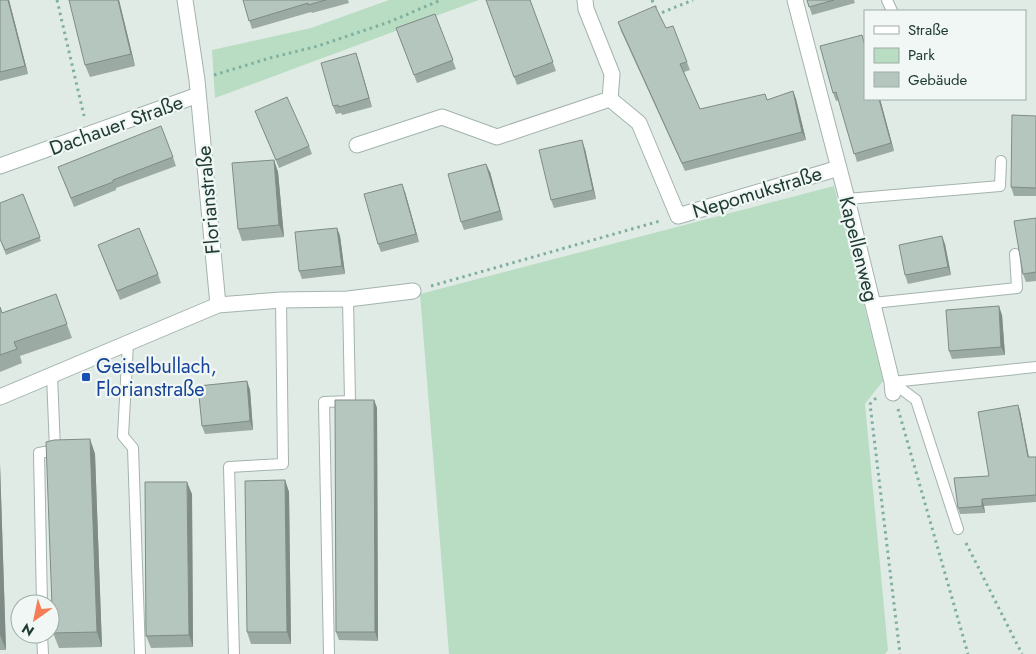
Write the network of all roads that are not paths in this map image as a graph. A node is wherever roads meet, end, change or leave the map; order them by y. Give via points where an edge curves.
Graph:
1 (185, 0) edge
2 (585, 0) edge
3 (795, 0) edge
4 (198, 95) junction
5 (610, 100) junction
6 (357, 145) dead end
7 (1001, 161) dead end
8 (0, 166) edge
9 (839, 168) junction
10 (847, 199) junction
11 (1015, 254) dead end
12 (413, 291) road end
13 (348, 299) junction
14 (281, 300) junction
15 (873, 303) junction
16 (218, 305) junction
17 (128, 343) junction
18 (1036, 367) edge
19 (52, 375) junction
20 (893, 387) junction
21 (0, 397) edge
22 (958, 529) road end
23 (42, 594) edge
24 (140, 654) edge
25 (234, 654) edge
26 (328, 654) edge

1 - 4 street, Dachauer Straße
2 - 5 street via 612,74
3 - 9 street, Kapellenweg
4 - 8 street, Dachauer Straße
4 - 16 street, Florianstraße
5 - 6 street via 497,137 442,117
5 - 9 street, Nepomukstraße via 640,124 678,216
7 - 10 lane via 1000,186
9 - 10 street, Kapellenweg
10 - 15 street, Kapellenweg
11 - 15 lane via 1016,288
12 - 13 street
13 - 14 street
13 - 26 lane via 350,400 324,402
14 - 16 street
14 - 25 lane via 283,464 230,467
15 - 20 street, Kapellenweg
16 - 17 street
17 - 19 street
17 - 24 lane via 123,436 133,448
18 - 20 lane
19 - 21 street
19 - 23 lane via 55,450 39,452
20 - 22 lane via 916,400

